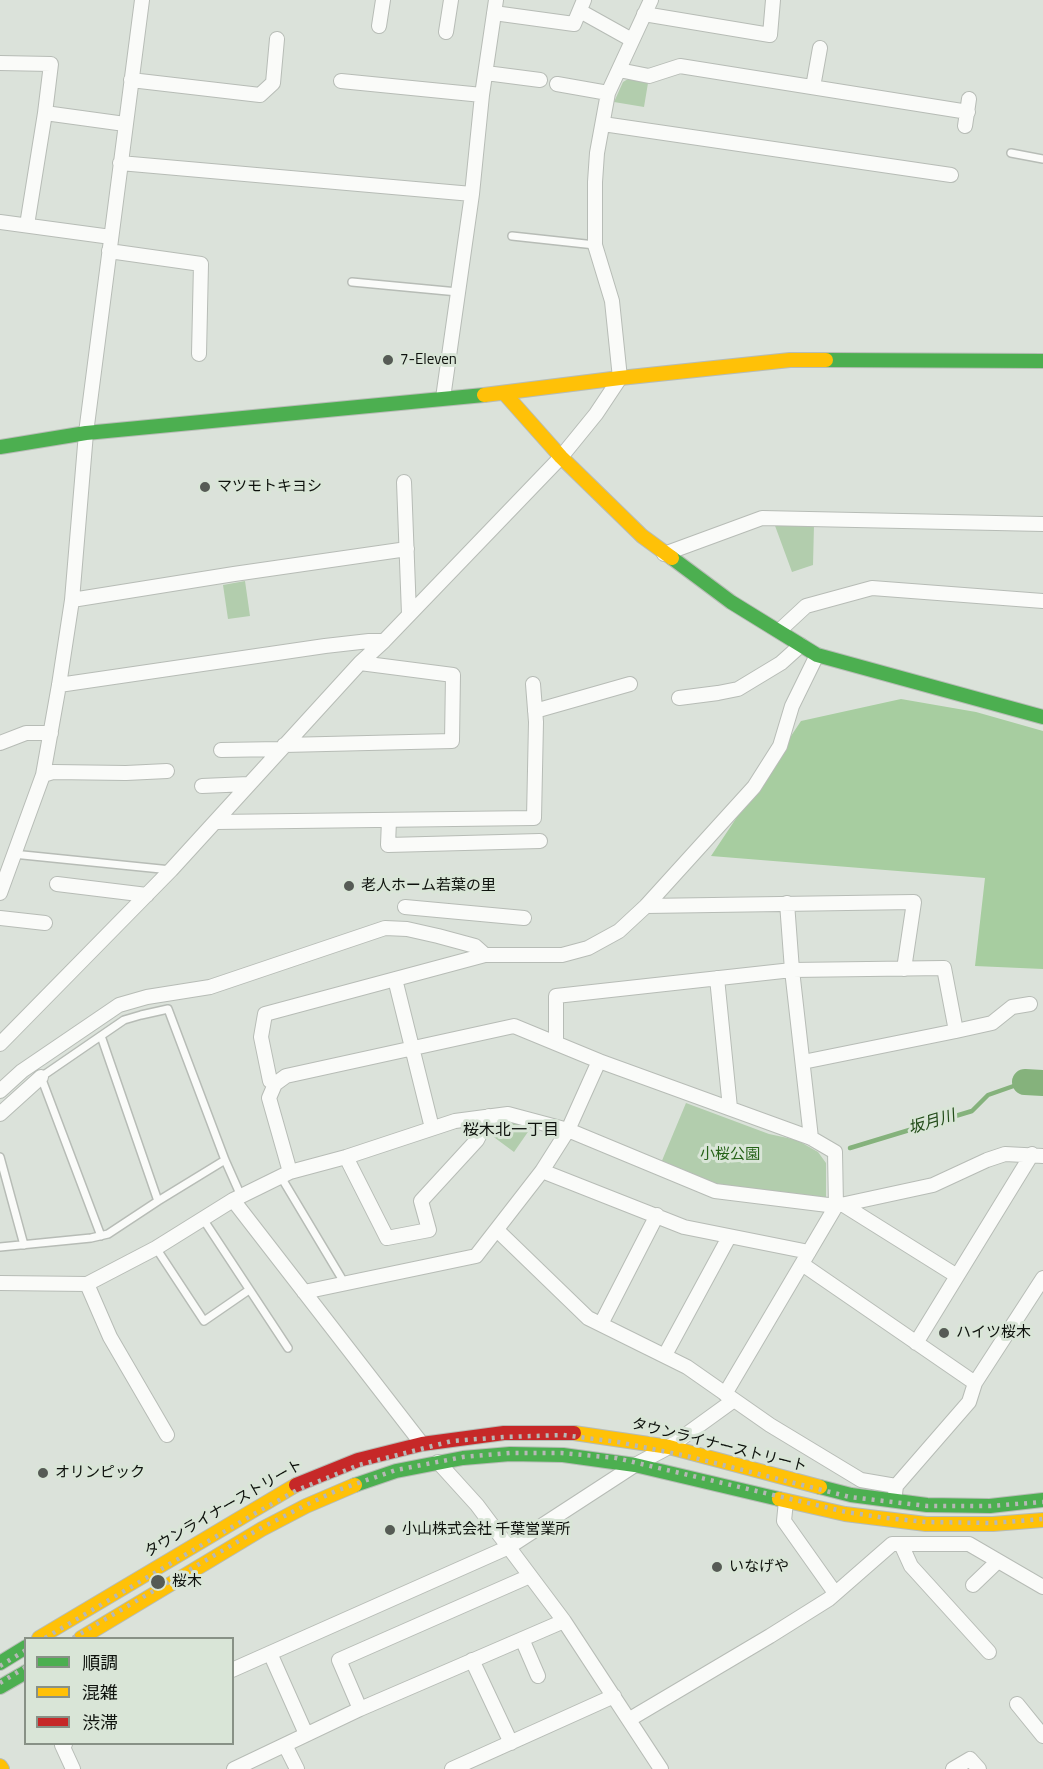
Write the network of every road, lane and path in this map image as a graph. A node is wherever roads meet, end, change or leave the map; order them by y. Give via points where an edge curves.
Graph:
1 (142, 0) edge
2 (383, 0) edge
3 (451, 0) edge
4 (651, 0) edge
5 (773, 0) edge
6 (582, 5) edge
7 (495, 7) edge
8 (644, 14) junction
9 (379, 26) dead end
10 (446, 33) dead end
11 (277, 39) dead end
12 (632, 40) junction
13 (820, 48) dead end
14 (0, 63) edge
15 (619, 70) junction
16 (486, 73) junction
17 (131, 80) junction
18 (540, 80) dead end
19 (341, 81) dead end
20 (557, 84) dead end
21 (813, 87) junction
22 (609, 93) junction
23 (482, 95) junction
24 (45, 114) junction
25 (125, 124) junction
26 (603, 124) junction
27 (965, 126) dead end
28 (1011, 153) dead end
29 (1043, 159) edge
30 (120, 163) junction
31 (951, 175) dead end
32 (472, 194) junction
33 (0, 222) edge
34 (27, 225) junction
35 (512, 236) dead end
36 (110, 244) junction
37 (595, 245) junction
38 (352, 282) dead end
39 (458, 292) junction
40 (199, 354) dead end
41 (1043, 361) edge
42 (620, 378) junction
43 (505, 394) junction
44 (443, 398) junction
45 (86, 433) junction
46 (0, 447) edge
47 (561, 457) junction
48 (404, 482) dead end
49 (1043, 524) edge
50 (407, 549) junction
51 (664, 554) junction
52 (72, 600) junction
53 (1043, 601) edge
54 (409, 614) junction
55 (779, 632) junction
56 (384, 641) junction
57 (801, 645) junction
58 (818, 655) junction
59 (360, 663) junction
60 (533, 684) dead end
61 (630, 684) dead end
62 (60, 685) junction
63 (679, 698) dead end
64 (535, 711) junction
65 (1043, 717) edge
66 (51, 732) junction
67 (0, 743) edge
68 (282, 747) junction
69 (221, 750) dead end
70 (167, 771) dead end
71 (43, 775) junction
72 (249, 784) junction
73 (202, 786) dead end
74 (389, 820) junction
75 (216, 822) junction
76 (540, 841) dead end
77 (13, 854) junction
78 (171, 870) junction
79 (57, 884) dead end
80 (0, 893) edge
81 (147, 895) junction
82 (787, 903) junction
83 (646, 906) junction
84 (405, 907) dead end
85 (0, 918) edge
86 (524, 918) dead end
87 (45, 923) dead end
88 (485, 955) junction
89 (904, 969) junction
90 (792, 970) junction
91 (717, 978) junction
92 (395, 979) junction
93 (1030, 1004) dead end
94 (956, 1031) junction
95 (101, 1036) junction
96 (556, 1043) junction
97 (0, 1044) edge
98 (412, 1048) junction
99 (599, 1060) junction
100 (803, 1062) junction
101 (41, 1077) junction
102 (275, 1084) junction
103 (0, 1091) edge
104 (730, 1108) junction
105 (0, 1114) edge
106 (489, 1116) junction
107 (432, 1128) junction
108 (568, 1130) junction
109 (812, 1138) junction
110 (1038, 1155) edge
111 (0, 1157) edge
112 (346, 1157) junction
113 (225, 1160) junction
114 (542, 1171) junction
115 (286, 1175) junction
116 (237, 1198) junction
117 (158, 1200) junction
118 (839, 1205) junction
119 (657, 1215) junction
120 (202, 1219) junction
121 (497, 1230) junction
122 (101, 1236) junction
123 (729, 1237) junction
124 (24, 1245) junction
125 (0, 1247) edge
126 (156, 1248) junction
127 (809, 1252) junction
128 (802, 1264) junction
129 (957, 1276) junction
130 (1043, 1278) edge
131 (0, 1283) edge
132 (87, 1284) junction
133 (345, 1284) junction
134 (249, 1290) junction
135 (304, 1292) junction
136 (601, 1324) junction
137 (916, 1343) junction
138 (288, 1348) dead end
139 (665, 1355) junction
140 (975, 1383) junction
141 (730, 1397) junction
142 (167, 1435) dead end
143 (422, 1444) junction
144 (669, 1447) junction
145 (438, 1462) junction
146 (635, 1465) junction
147 (896, 1486) junction
148 (1043, 1500) edge
149 (786, 1501) junction
150 (894, 1501) junction
151 (893, 1520) junction
152 (1043, 1520) edge
153 (897, 1544) junction
154 (509, 1547) junction
155 (998, 1561) junction
156 (530, 1576) junction
157 (973, 1585) dead end
158 (1043, 1587) edge
159 (835, 1593) junction
160 (564, 1621) junction
161 (41, 1637) edge
162 (83, 1637) edge
163 (522, 1639) junction
164 (24, 1648) edge
165 (989, 1652) dead end
166 (270, 1653) junction
167 (472, 1660) junction
168 (0, 1663) edge
169 (234, 1669) edge
170 (24, 1673) edge
171 (538, 1676) dead end
172 (0, 1687) edge
173 (615, 1696) junction
174 (1017, 1704) dead end
175 (360, 1709) junction
176 (630, 1719) junction
177 (306, 1734) junction
178 (1043, 1736) edge
179 (511, 1743) junction
180 (62, 1745) edge
181 (285, 1745) junction
182 (73, 1769) edge
183 (234, 1769) edge
184 (297, 1769) edge
185 (452, 1769) edge
186 (661, 1769) edge
187 (953, 1769) edge
188 (979, 1769) edge

1 - 17 street
2 - 9 street
3 - 10 street
4 - 8 street
5 - 8 street via 770,35
6 - 7 street via 574,24
6 - 12 street
7 - 16 street
8 - 12 street
11 - 17 street via 273,83 260,95
12 - 15 street
13 - 21 street
14 - 24 street via 51,64
15 - 21 street via 649,76 680,66
15 - 22 street
16 - 18 street
16 - 23 street
17 - 25 street
19 - 23 street
20 - 22 street
21 - 27 street via 968,106
22 - 26 street
23 - 32 street
24 - 25 street
24 - 34 street
25 - 30 street
26 - 31 street
26 - 37 street via 595,182
28 - 29 lane
30 - 32 street
30 - 36 street
32 - 39 street
33 - 34 street
34 - 36 street
35 - 37 lane
36 - 40 street via 201,264
36 - 45 street
37 - 42 street via 612,301
38 - 39 lane
39 - 44 street
41 - 42 street via 790,360
42 - 43 street
42 - 47 street
43 - 44 street
43 - 47 street
44 - 45 street
45 - 46 street
45 - 52 street
47 - 51 street
47 - 54 street
48 - 50 street
49 - 51 street via 762,518
50 - 52 street
50 - 54 street
51 - 55 street
52 - 62 street
53 - 55 street via 872,588 807,606
54 - 56 street
55 - 57 street
56 - 59 street
56 - 62 street
57 - 58 street
57 - 63 street via 781,663 738,689
58 - 65 street
58 - 83 street via 792,706 780,746 754,787
59 - 68 street
59 - 68 street via 453,675 452,741
60 - 64 street
61 - 64 street
62 - 66 street
64 - 74 street via 534,818
66 - 67 street via 26,733
66 - 71 street
68 - 69 street
68 - 72 street
70 - 71 street
71 - 77 street
72 - 73 street
72 - 75 street
74 - 75 street
74 - 76 street via 388,845
75 - 78 street
77 - 78 lane
77 - 80 street
78 - 81 street
79 - 81 street
81 - 97 street
82 - 83 street
82 - 89 street via 914,902
82 - 90 street
83 - 88 street via 619,931 588,948 561,955
84 - 86 street
85 - 87 street
88 - 92 street
88 - 103 street via 475,946 406,929 385,928 210,987 119,1005 22,1071
89 - 90 street
89 - 94 street via 944,968
90 - 91 street
90 - 100 street
91 - 96 street via 556,996
91 - 104 street
92 - 98 street
92 - 102 street via 265,1014 261,1037 270,1080
93 - 94 street via 1012,1007 992,1023
94 - 100 street
95 - 101 lane
95 - 113 lane via 124,1020 168,1009
95 - 117 lane
96 - 98 street via 514,1026
96 - 99 street
98 - 102 street via 286,1076
98 - 107 street
99 - 104 street
99 - 108 street
100 - 109 street
101 - 105 street
101 - 122 lane
102 - 115 street via 269,1098
104 - 109 street
106 - 107 street via 455,1120
106 - 108 street via 508,1114
106 - 112 street via 477,1140 421,1201 429,1230 387,1238
107 - 112 street
108 - 114 street
108 - 118 street via 715,1191
109 - 118 street via 835,1152
110 - 118 street via 1005,1154 933,1185
110 - 129 street
111 - 124 lane
112 - 115 street
113 - 116 lane
113 - 117 lane
114 - 119 street
114 - 121 street
115 - 116 street
115 - 133 lane
116 - 120 street
116 - 135 street
117 - 122 lane
118 - 127 street
118 - 129 street
119 - 123 street via 684,1227
119 - 136 street
120 - 126 street
120 - 134 lane
121 - 133 street via 476,1256
121 - 136 street via 588,1318
122 - 124 lane
123 - 127 street
123 - 139 street
124 - 125 lane
126 - 132 street
126 - 134 lane via 204,1321
127 - 128 street
128 - 137 street
128 - 141 street
129 - 137 street
130 - 140 street
131 - 132 street
132 - 142 street via 110,1337
133 - 135 street
134 - 138 lane
135 - 143 street
136 - 139 street
137 - 140 street
139 - 141 street
140 - 147 street via 969,1402
141 - 144 street
141 - 147 street via 861,1480
143 - 144 street, タウンライナーストリート via 504,1432 563,1432
143 - 161 street, タウンライナーストリート via 358,1460 296,1485
144 - 146 street
144 - 150 street, タウンライナーストリート via 851,1495
145 - 146 street via 510,1454 563,1455
145 - 154 street
145 - 162 street via 367,1481 306,1506
146 - 149 street
146 - 154 street
147 - 150 street
148 - 150 street, タウンライナーストリート via 990,1506
149 - 151 street
149 - 159 street via 784,1521
150 - 151 street
151 - 152 street via 993,1524
151 - 153 street
153 - 155 street via 969,1544
153 - 159 street
153 - 165 street via 911,1566
154 - 156 street
154 - 166 street
155 - 157 street
155 - 158 street
156 - 160 street
156 - 175 street via 339,1660
159 - 176 street
160 - 163 street
160 - 173 street
163 - 167 street
163 - 171 street
164 - 168 street
166 - 169 street
166 - 177 street
167 - 175 street
167 - 179 street
170 - 172 street
173 - 176 street
173 - 179 street
174 - 178 street
175 - 177 street
176 - 186 street
177 - 181 street
179 - 185 street
180 - 182 street
181 - 183 street
181 - 184 street
187 - 188 street via 970,1759

